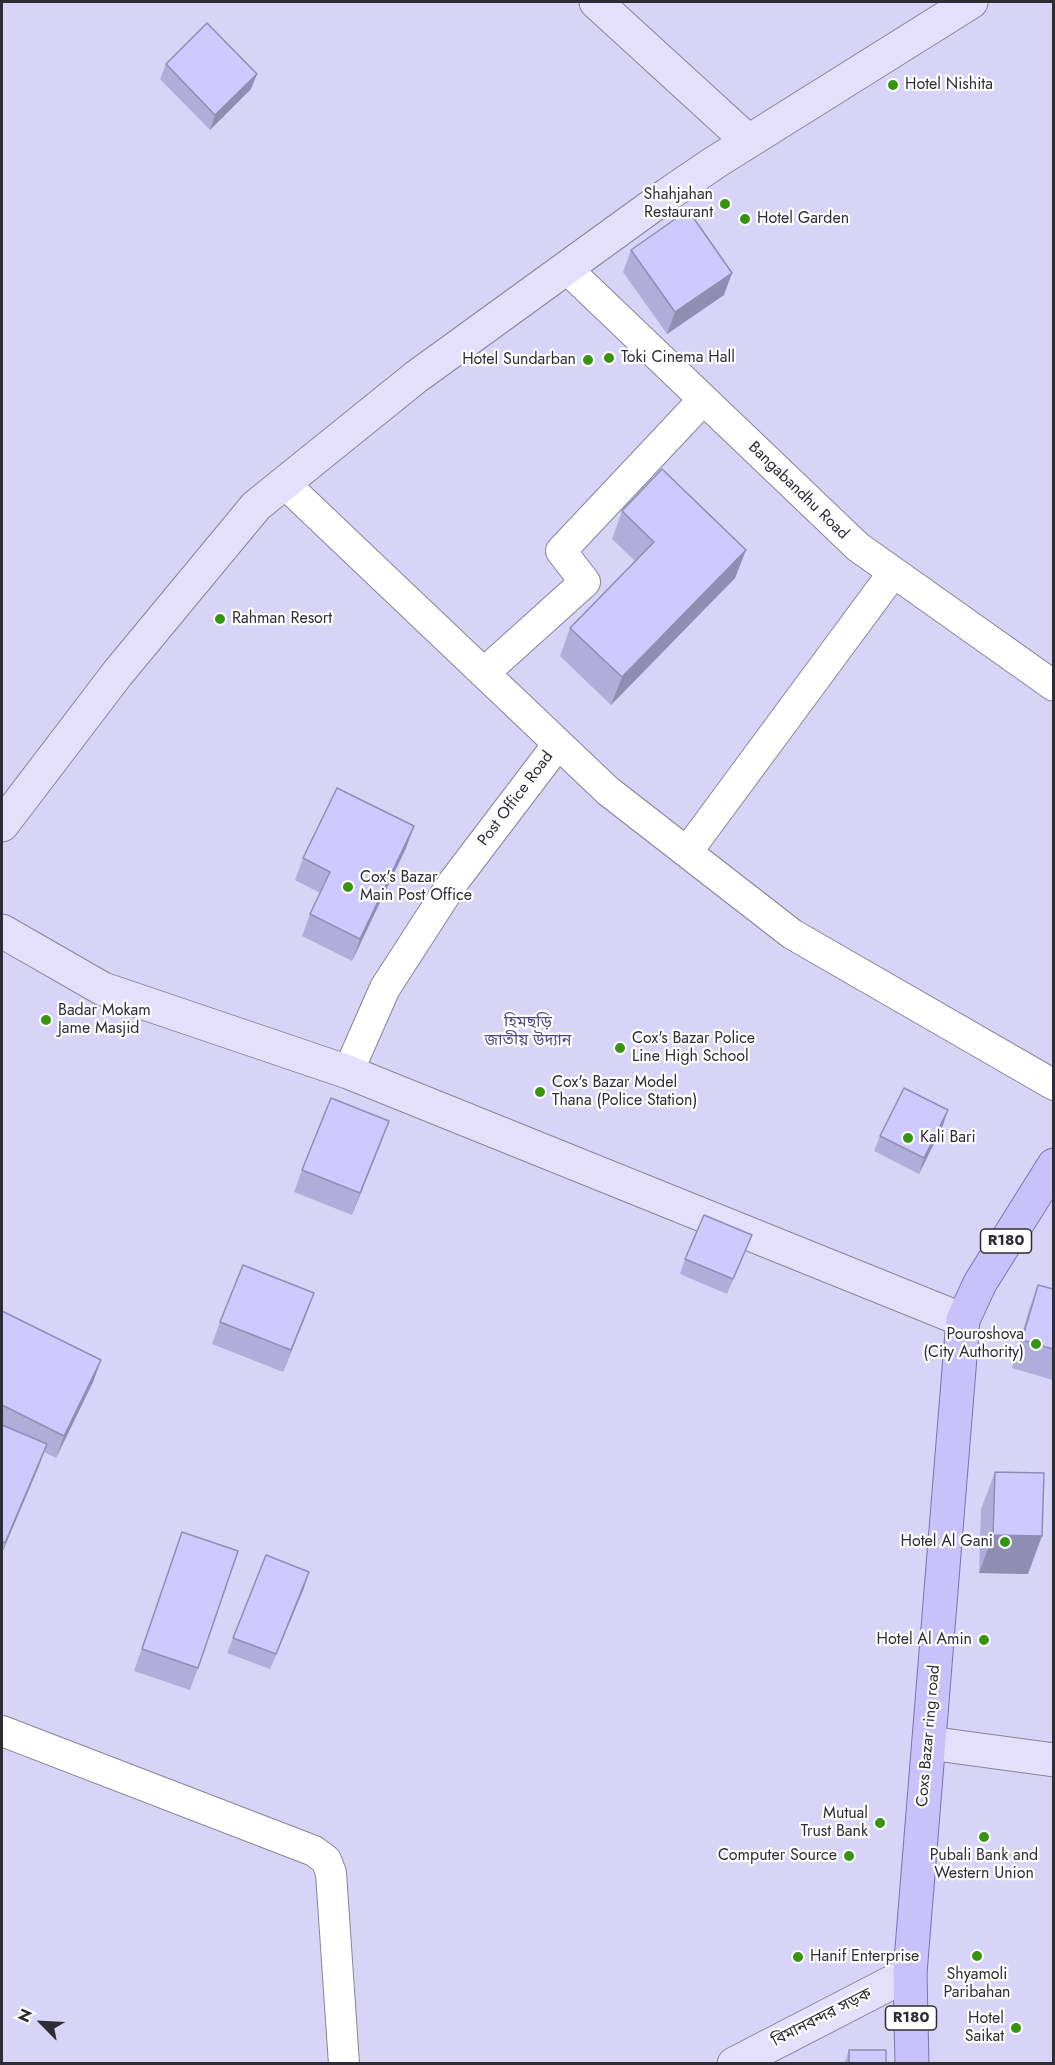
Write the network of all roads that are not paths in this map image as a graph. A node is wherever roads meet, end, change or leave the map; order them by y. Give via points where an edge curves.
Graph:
1 (596, 2) edge
2 (971, 2) edge
3 (748, 141) junction
4 (566, 268) junction
5 (703, 400) junction
6 (284, 483) junction
7 (893, 573) junction
8 (484, 672) junction
9 (1053, 686) edge
10 (558, 744) junction
11 (2, 825) edge
12 (687, 852) junction
13 (2, 931) edge
14 (348, 1072) junction
15 (1053, 1086) edge
16 (1050, 1175) edge
17 (963, 1320) junction
18 (2, 1731) edge
19 (928, 1743) junction
20 (1053, 1760) edge
21 (910, 1973) junction
22 (344, 2064) edge
23 (735, 2064) edge
24 (912, 2064) edge

1 - 3 street
2 - 3 street
3 - 4 street
4 - 5 street, Bangabandhu Road
4 - 6 street via 416,377
5 - 7 street, Bangabandhu Road via 858,547
5 - 8 street via 561,551 585,582
6 - 8 street
6 - 11 street via 256,506 117,674
7 - 9 street, Bangabandhu Road
7 - 12 street
8 - 10 street
10 - 12 street via 608,792
10 - 14 street, Post Office Road via 454,881 385,988
12 - 15 street via 792,934
13 - 14 street via 103,988
14 - 17 street
16 - 17 main road, R180 via 980,1284
17 - 19 main road, Coxs Bazar ring road / R180
18 - 22 street via 314,1851 326,1860 332,1873
19 - 20 street
19 - 21 main road, Coxs Bazar ring road / R180
21 - 23 street, বিমানবন্দর সড়ক
21 - 24 main road, R180

